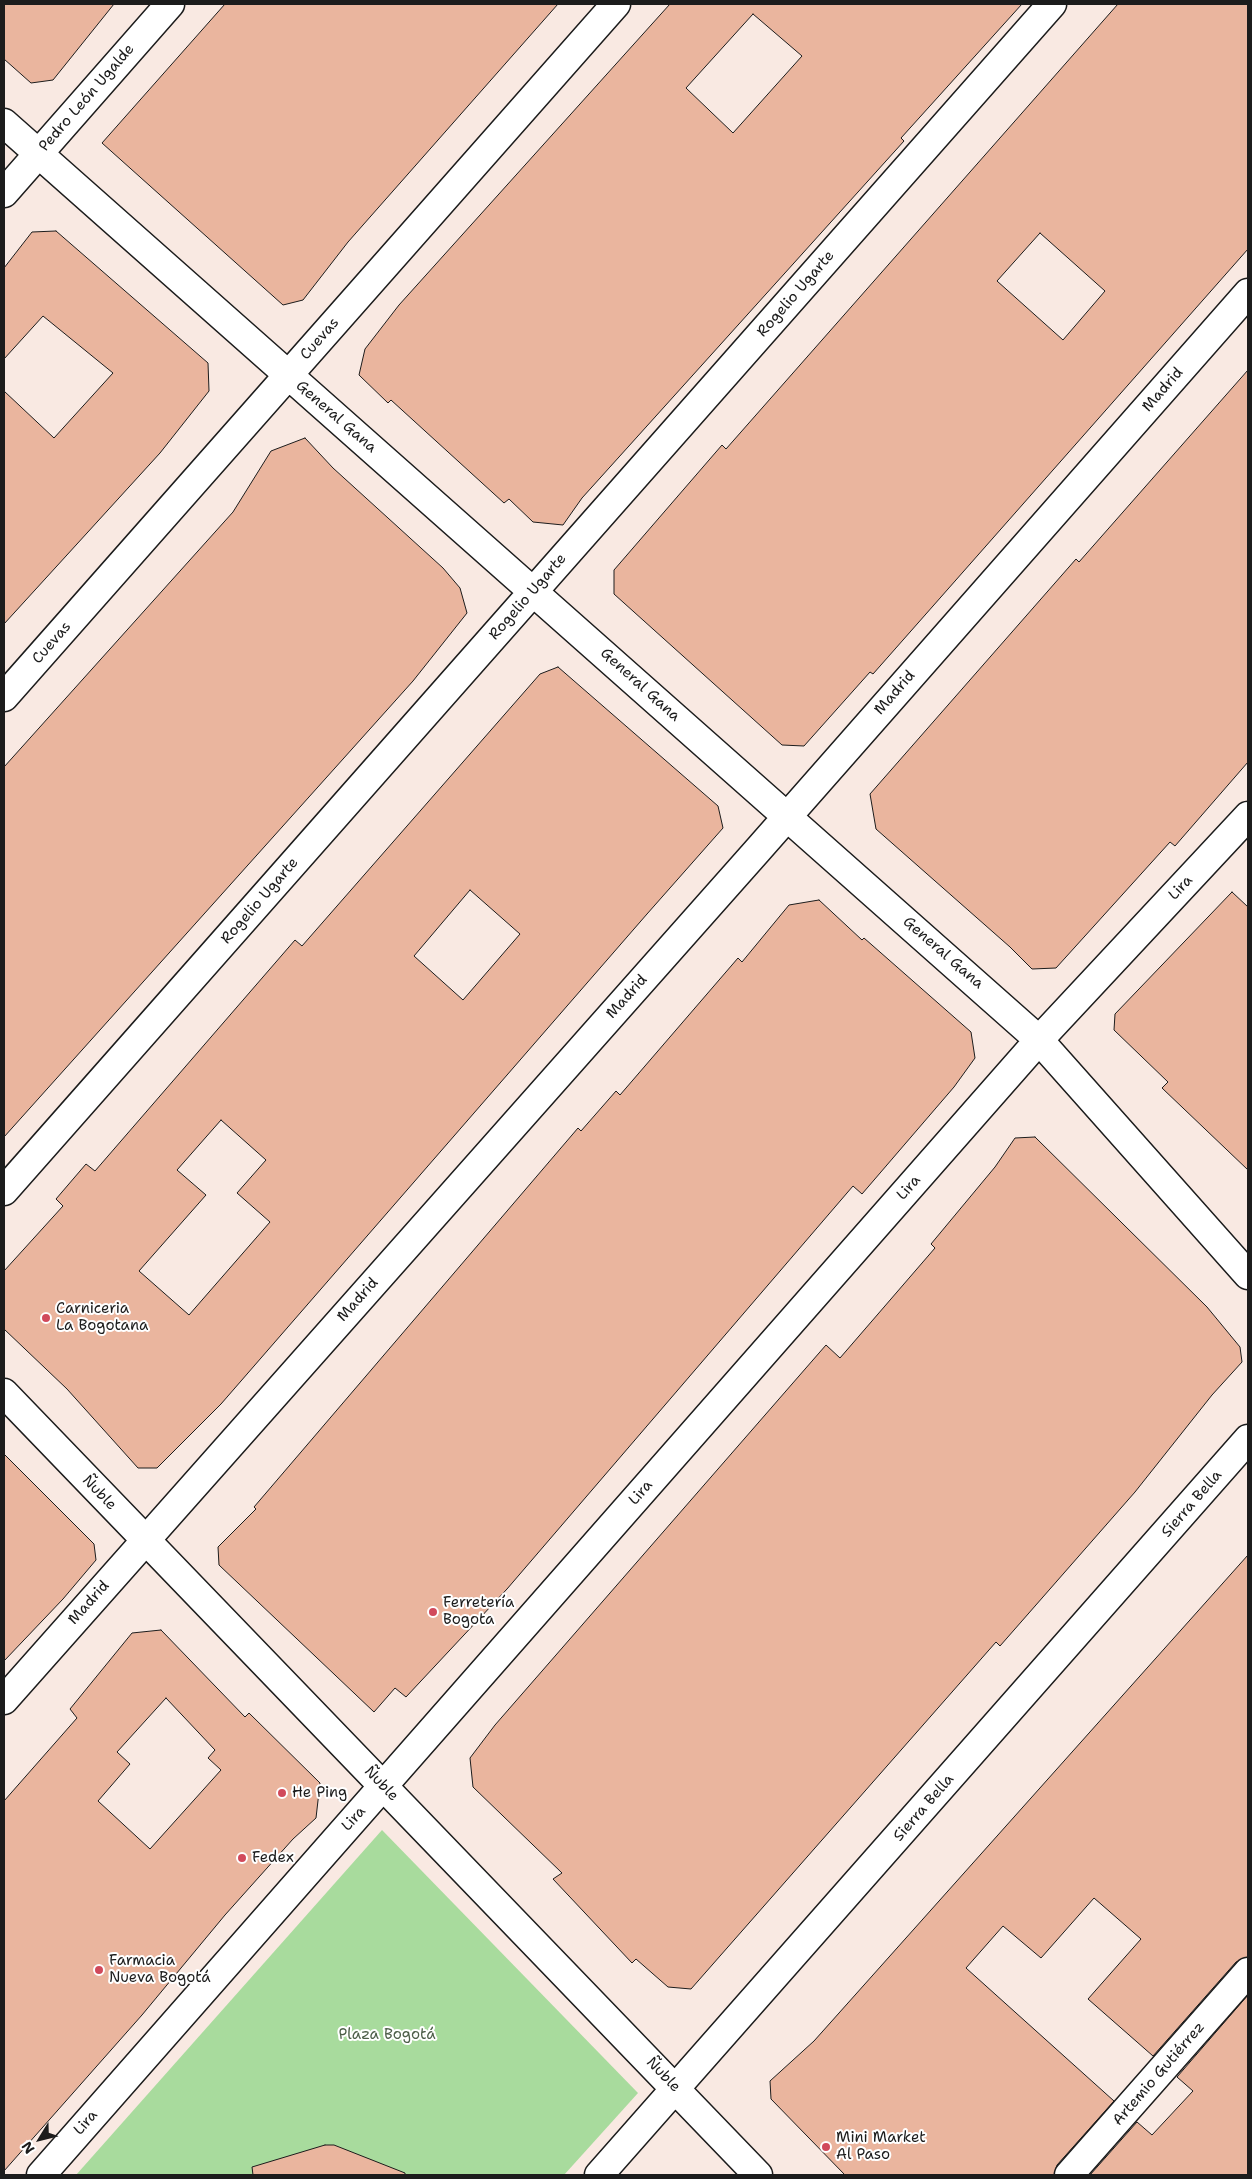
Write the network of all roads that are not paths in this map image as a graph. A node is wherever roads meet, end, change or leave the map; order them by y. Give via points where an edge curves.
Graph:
1 (170, 4) edge
2 (616, 4) edge
3 (1052, 4) edge
4 (4, 123) edge
5 (38, 154) junction
6 (4, 193) edge
7 (1248, 293) edge
8 (288, 375) junction
9 (533, 591) junction
10 (4, 697) edge
11 (787, 815) junction
12 (1248, 816) edge
13 (1040, 1040) junction
14 (4, 1191) edge
15 (1248, 1275) edge
16 (4, 1393) edge
17 (1248, 1439) edge
18 (145, 1541) junction
19 (4, 1700) edge
20 (383, 1786) junction
21 (1248, 1972) edge
22 (676, 2089) junction
23 (40, 2175) edge
24 (599, 2175) edge
25 (758, 2175) edge
26 (1069, 2175) edge

1 - 5 street, Pedro León Ugalde
2 - 8 street, Cuevas
3 - 9 street, Rogelio Ugarte
4 - 5 street, General Gana
5 - 6 street, Pedro León Ugalde
5 - 8 street, General Gana
7 - 11 street, Madrid
8 - 9 street, General Gana
8 - 10 street, Cuevas
9 - 11 street, General Gana
9 - 14 street, Rogelio Ugarte
11 - 13 street, General Gana
11 - 18 street, Madrid
12 - 13 street, Lira
13 - 15 street, General Gana
13 - 20 street, Lira
16 - 18 street, Ñuble
17 - 22 street, Sierra Bella
18 - 19 street, Madrid
18 - 20 street, Ñuble
20 - 22 street, Ñuble
20 - 23 street, Lira
21 - 26 street, Artemio Gutiérrez
22 - 24 street, Sierra Bella
22 - 25 street, Ñuble

